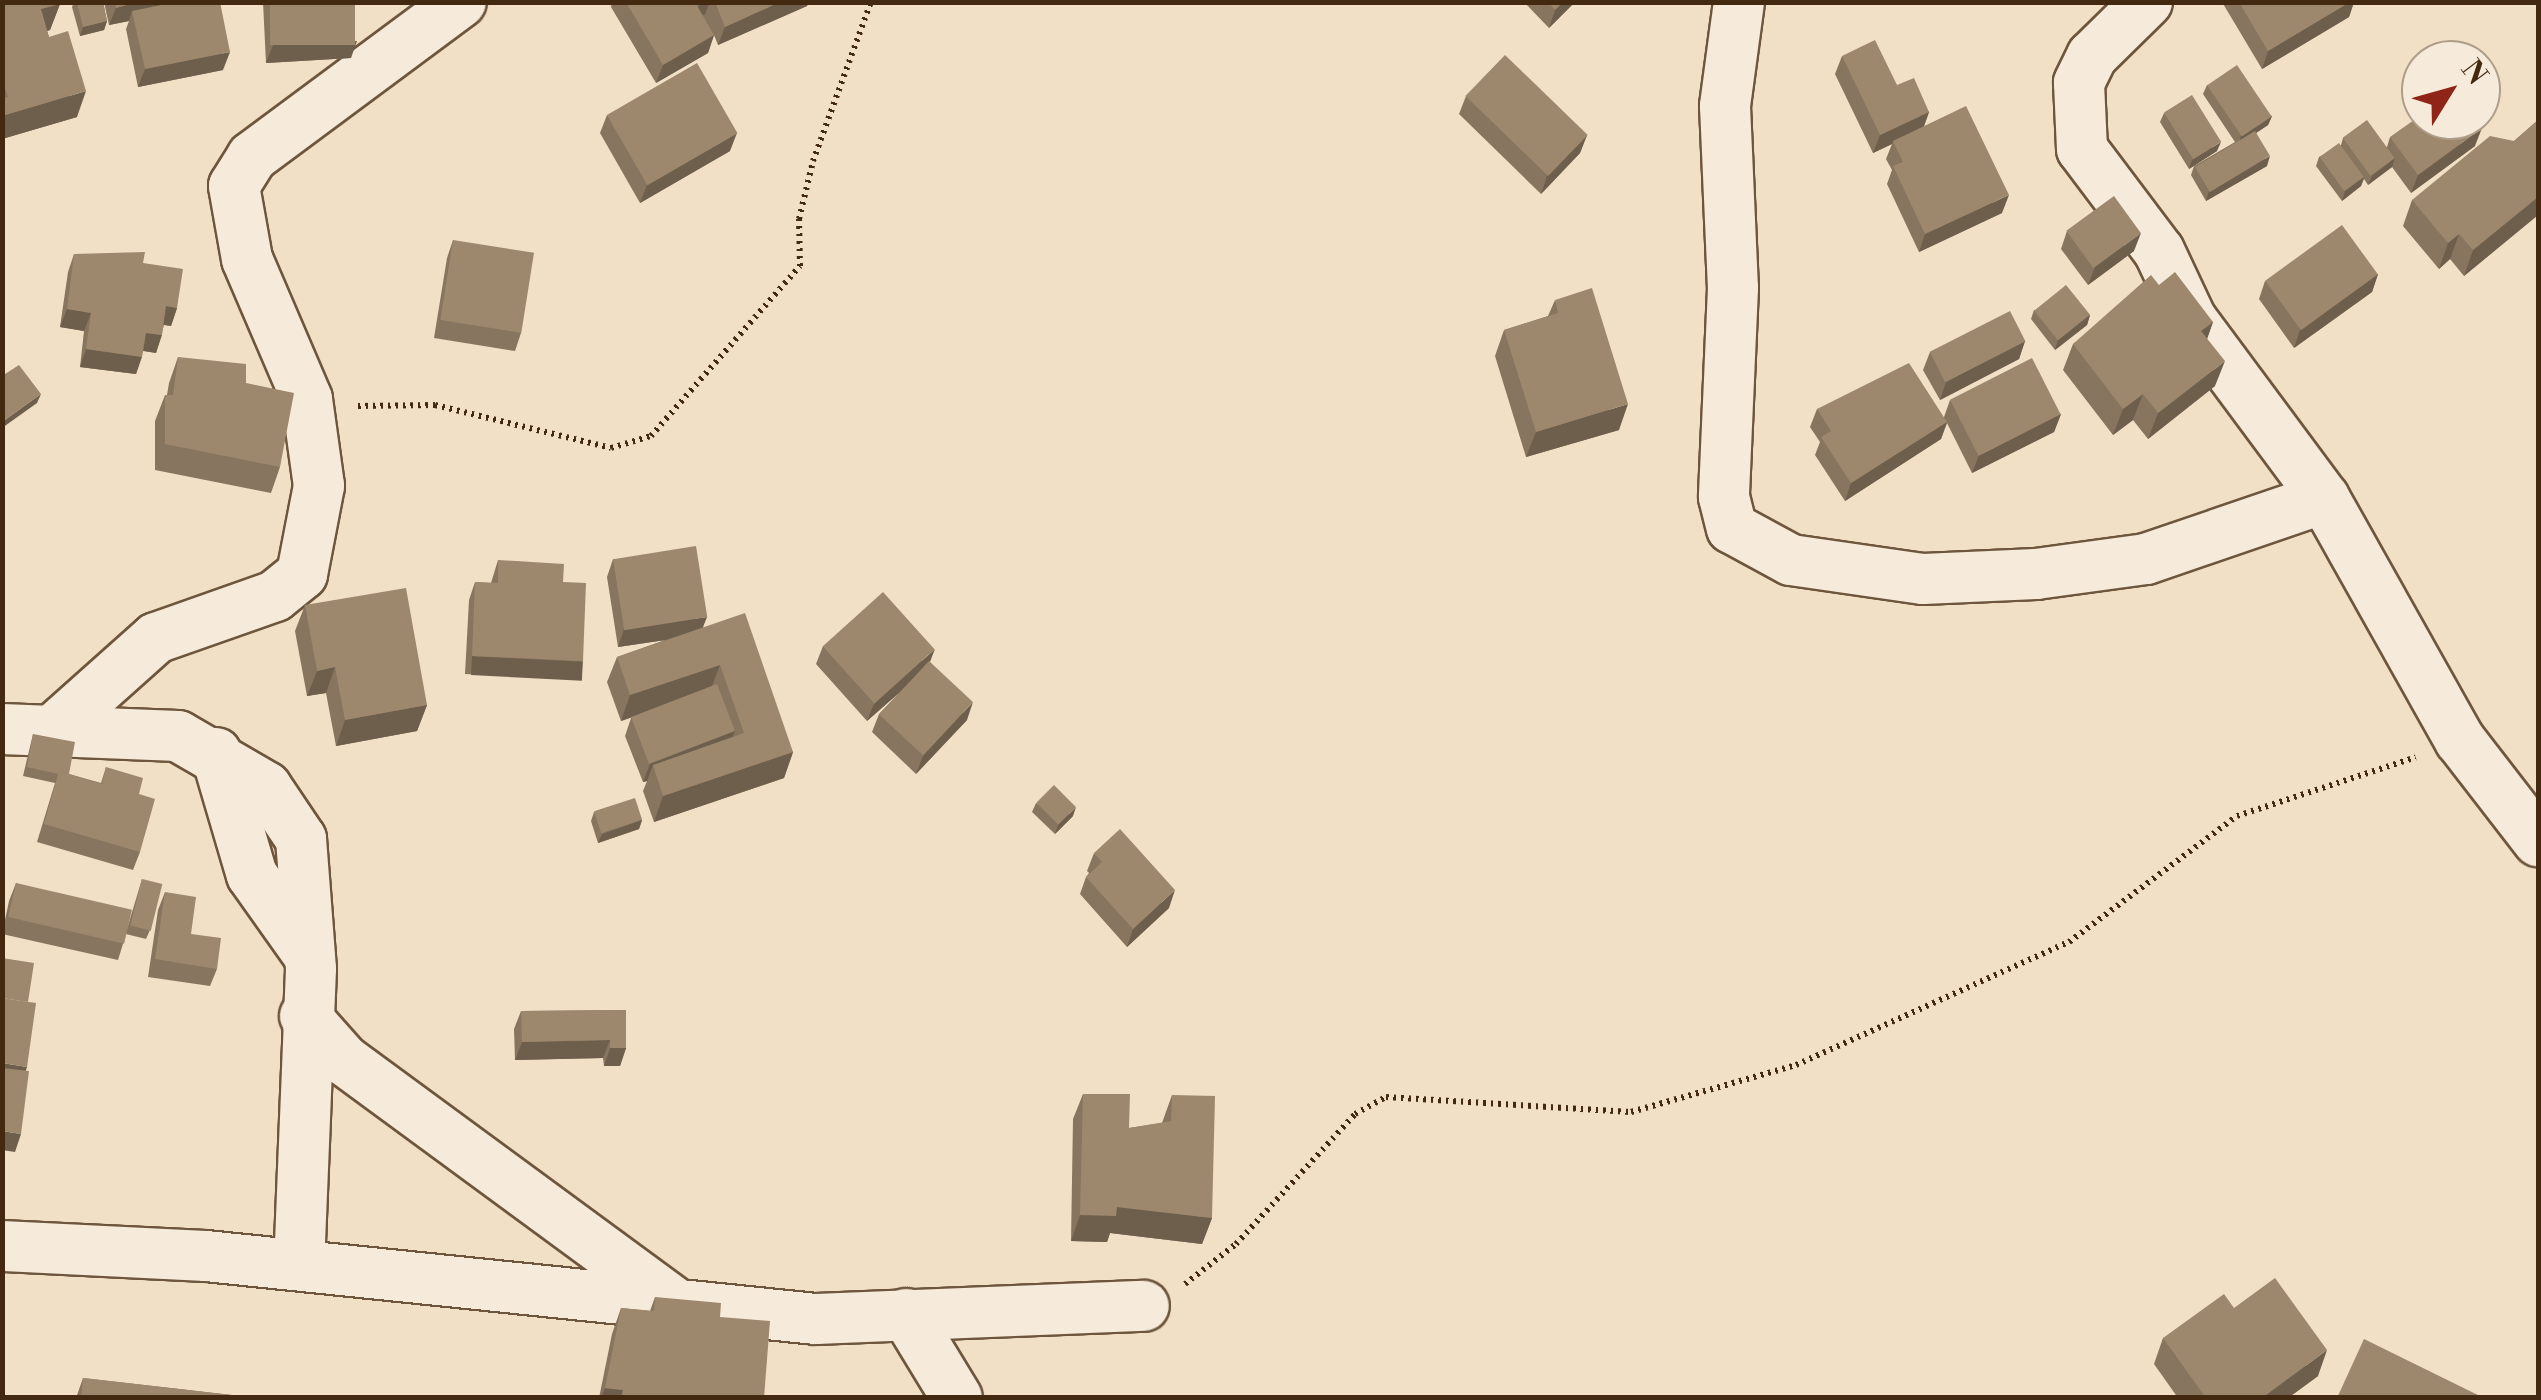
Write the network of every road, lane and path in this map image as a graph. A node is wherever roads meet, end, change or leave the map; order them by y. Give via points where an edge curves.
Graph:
1 (462, 2) edge
2 (871, 2) edge
3 (1739, 2) edge
4 (2147, 2) edge
5 (307, 399) junction
6 (2324, 498) junction
7 (2, 729) edge
8 (53, 730) junction
9 (2460, 740) junction
10 (2538, 841) edge
11 (305, 1016) junction
12 (2, 1246) edge
13 (299, 1264) junction
14 (674, 1302) junction
15 (1144, 1306) joint
16 (906, 1314) junction
17 (957, 1398) edge

1 - 5 street via 252,157 234,186 247,259
2 - 5 path via 813,161 799,219 800,266 651,436 610,448 435,405
3 - 6 street via 1725,106 1732,288 1724,496 1732,528 1790,560 1922,579 2036,574 2146,559
4 - 6 street via 2092,56 2078,83 2082,149 2159,251 2191,319
5 - 8 street via 319,486 302,574 275,596 156,638
6 - 9 street
7 - 8 street
8 - 11 street via 178,736 216,752 252,875 310,957
9 - 10 street
9 - 15 path via 2237,816 2069,942 1796,1066 1631,1112 1386,1097 1356,1114 1199,1277
11 - 13 street
11 - 14 street via 344,1060 522,1198
12 - 13 street
13 - 14 street
14 - 16 street via 816,1319
15 - 16 street
16 - 17 street

